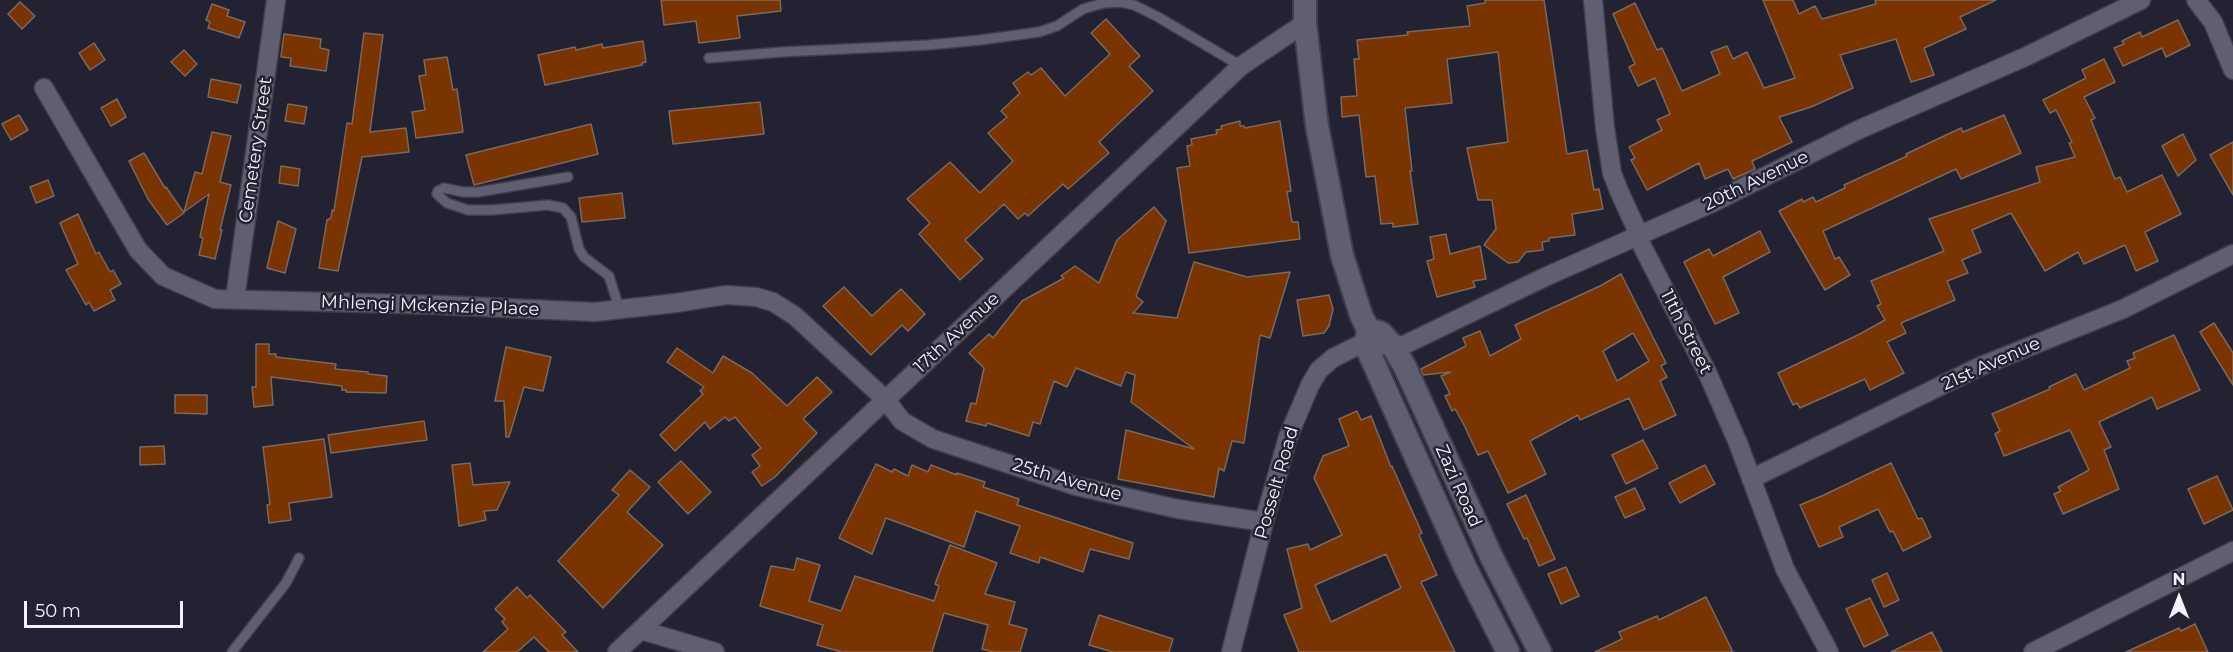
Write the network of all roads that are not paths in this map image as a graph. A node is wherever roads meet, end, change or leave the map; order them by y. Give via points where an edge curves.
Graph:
1 (276, 0) edge
2 (1305, 0) edge
3 (1593, 0) edge
4 (2141, 0) edge
5 (2196, 0) edge
6 (1305, 23) junction
7 (709, 58) dead end
8 (1241, 66) junction
9 (2233, 70) edge
10 (44, 88) dead end
11 (568, 177) dead end
12 (1638, 238) junction
13 (2233, 254) edge
14 (235, 299) junction
15 (620, 311) junction
16 (1367, 338) junction
17 (1393, 346) junction
18 (886, 400) junction
19 (1751, 479) junction
20 (1264, 522) junction
21 (2233, 551) edge
22 (299, 558) dead end
23 (640, 630) junction
24 (232, 652) edge
25 (616, 652) edge
26 (715, 652) edge
27 (1232, 652) edge
28 (1509, 652) edge
29 (1540, 652) edge
30 (1829, 652) edge
31 (2033, 652) edge

1 - 14 street, Cemetery Street
2 - 6 street, Zazi Road
3 - 12 street, 11th Street via 1612,173
4 - 12 street, 20th Avenue via 2025,57 1858,130
5 - 9 street via 2213,22
6 - 8 street, 17th Avenue
6 - 16 street, Zazi Road via 1317,126 1334,220
7 - 8 lane via 928,45 1039,32 1057,26 1083,9 1121,2 1158,17
8 - 18 street, 17th Avenue
10 - 14 street, Mhlengi Mckenzie Place via 138,250 163,276 215,299
11 - 15 lane via 471,193 444,188 437,194 447,203 468,210 548,205 563,208 571,217 584,257 609,276
12 - 17 street, 20th Avenue via 1404,345
12 - 19 street, 11th Street via 1707,372
13 - 19 street, 21st Avenue via 2123,309 1981,366
14 - 15 street, Mhlengi Mckenzie Place
15 - 18 street, Mhlengi Mckenzie Place via 726,295 773,302 795,316
16 - 17 street, Zazi Road via 1381,333
16 - 20 street, Posselt Road via 1333,358 1310,385 1288,437
16 - 28 street, Zazi Road via 1466,569
17 - 29 street, Zazi Road via 1491,558
18 - 20 street, 25th Avenue via 902,421 933,439 1076,486 1178,509
18 - 23 street, 17th Avenue
19 - 30 street, 11th Street via 1785,569
20 - 27 street, Posselt Road
21 - 31 street
22 - 24 lane via 286,583
23 - 25 street, 17th Avenue
23 - 26 street

